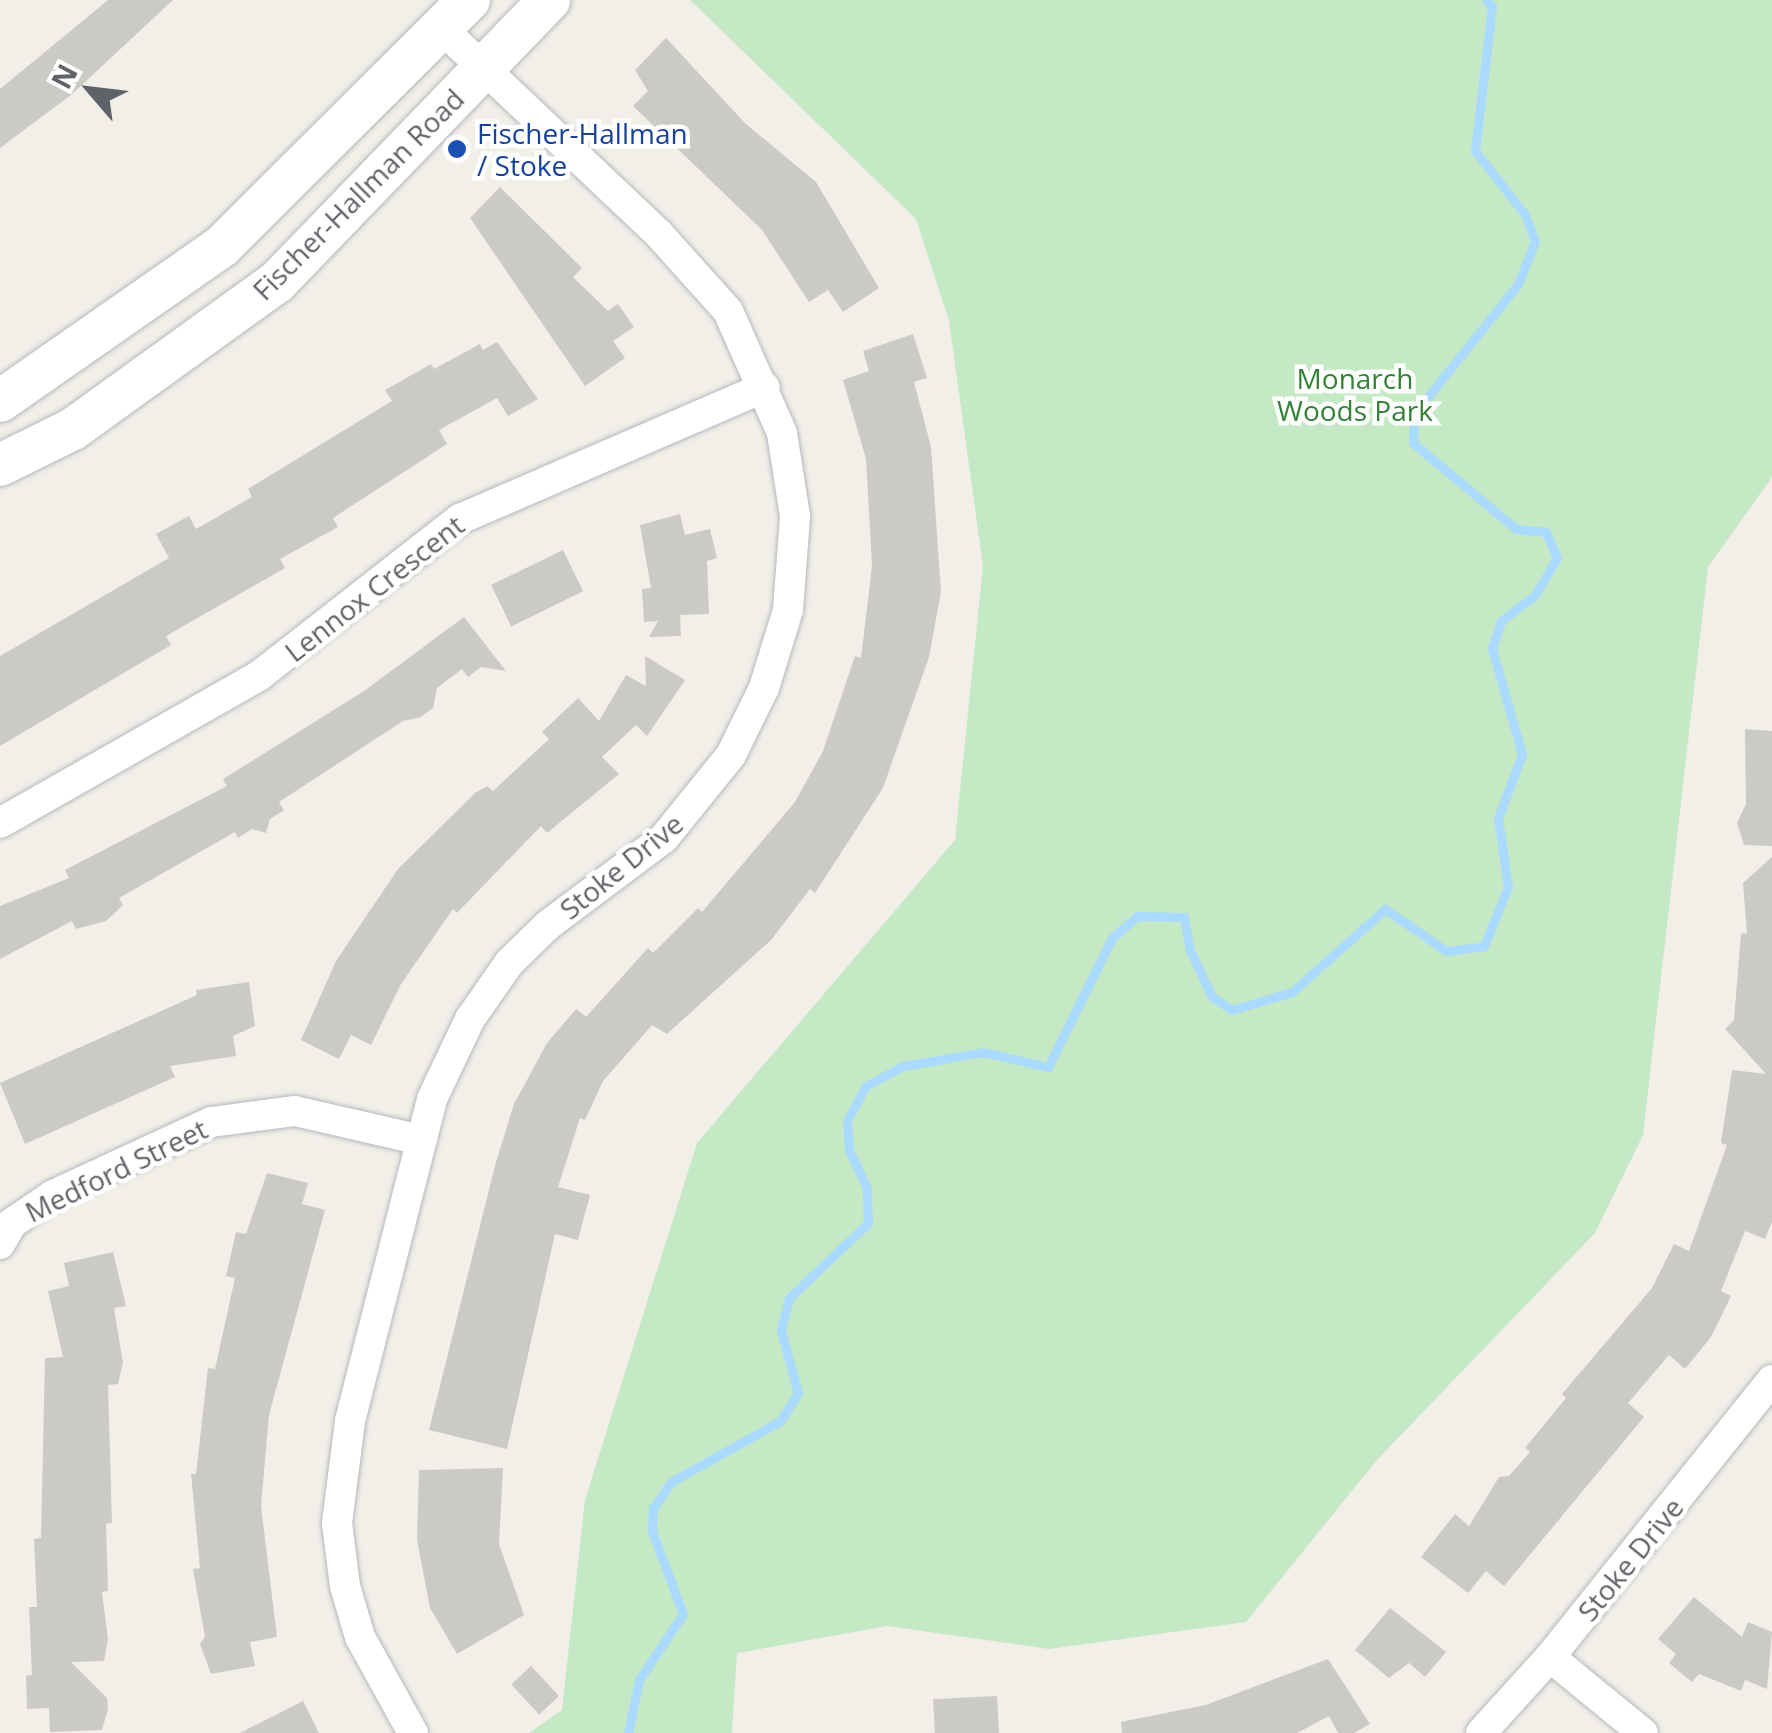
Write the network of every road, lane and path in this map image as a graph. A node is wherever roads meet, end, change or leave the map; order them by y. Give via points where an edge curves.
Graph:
1 (549, 0) edge
2 (456, 14) edge
3 (484, 70) junction
4 (765, 388) junction
5 (0, 401) edge
6 (0, 465) edge
7 (0, 823) edge
8 (422, 1140) junction
9 (0, 1244) edge
10 (1772, 1380) edge
11 (1550, 1658) junction
12 (413, 1733) edge
13 (1480, 1733) edge
14 (1643, 1733) edge

1 - 3 main road, Fischer-Hallman Road
2 - 3 street, Stoke Drive
2 - 5 main road, Fischer-Hallman Road via 222,246
3 - 4 street, Stoke Drive via 728,312
3 - 6 main road, Fischer-Hallman Road via 277,282 73,429
4 - 7 street, Lennox Crescent via 460,519 260,675
4 - 8 street, Stoke Drive via 782,434 796,516 788,610 764,688 731,755 691,808 649,850 548,925 488,991 446,1062
8 - 9 street, Medford Street via 295,1112 211,1122 53,1195 12,1223
8 - 12 street, Stoke Drive via 350,1421 337,1523 360,1637
10 - 11 street, Stoke Drive
11 - 13 street, Stoke Drive
11 - 14 street

